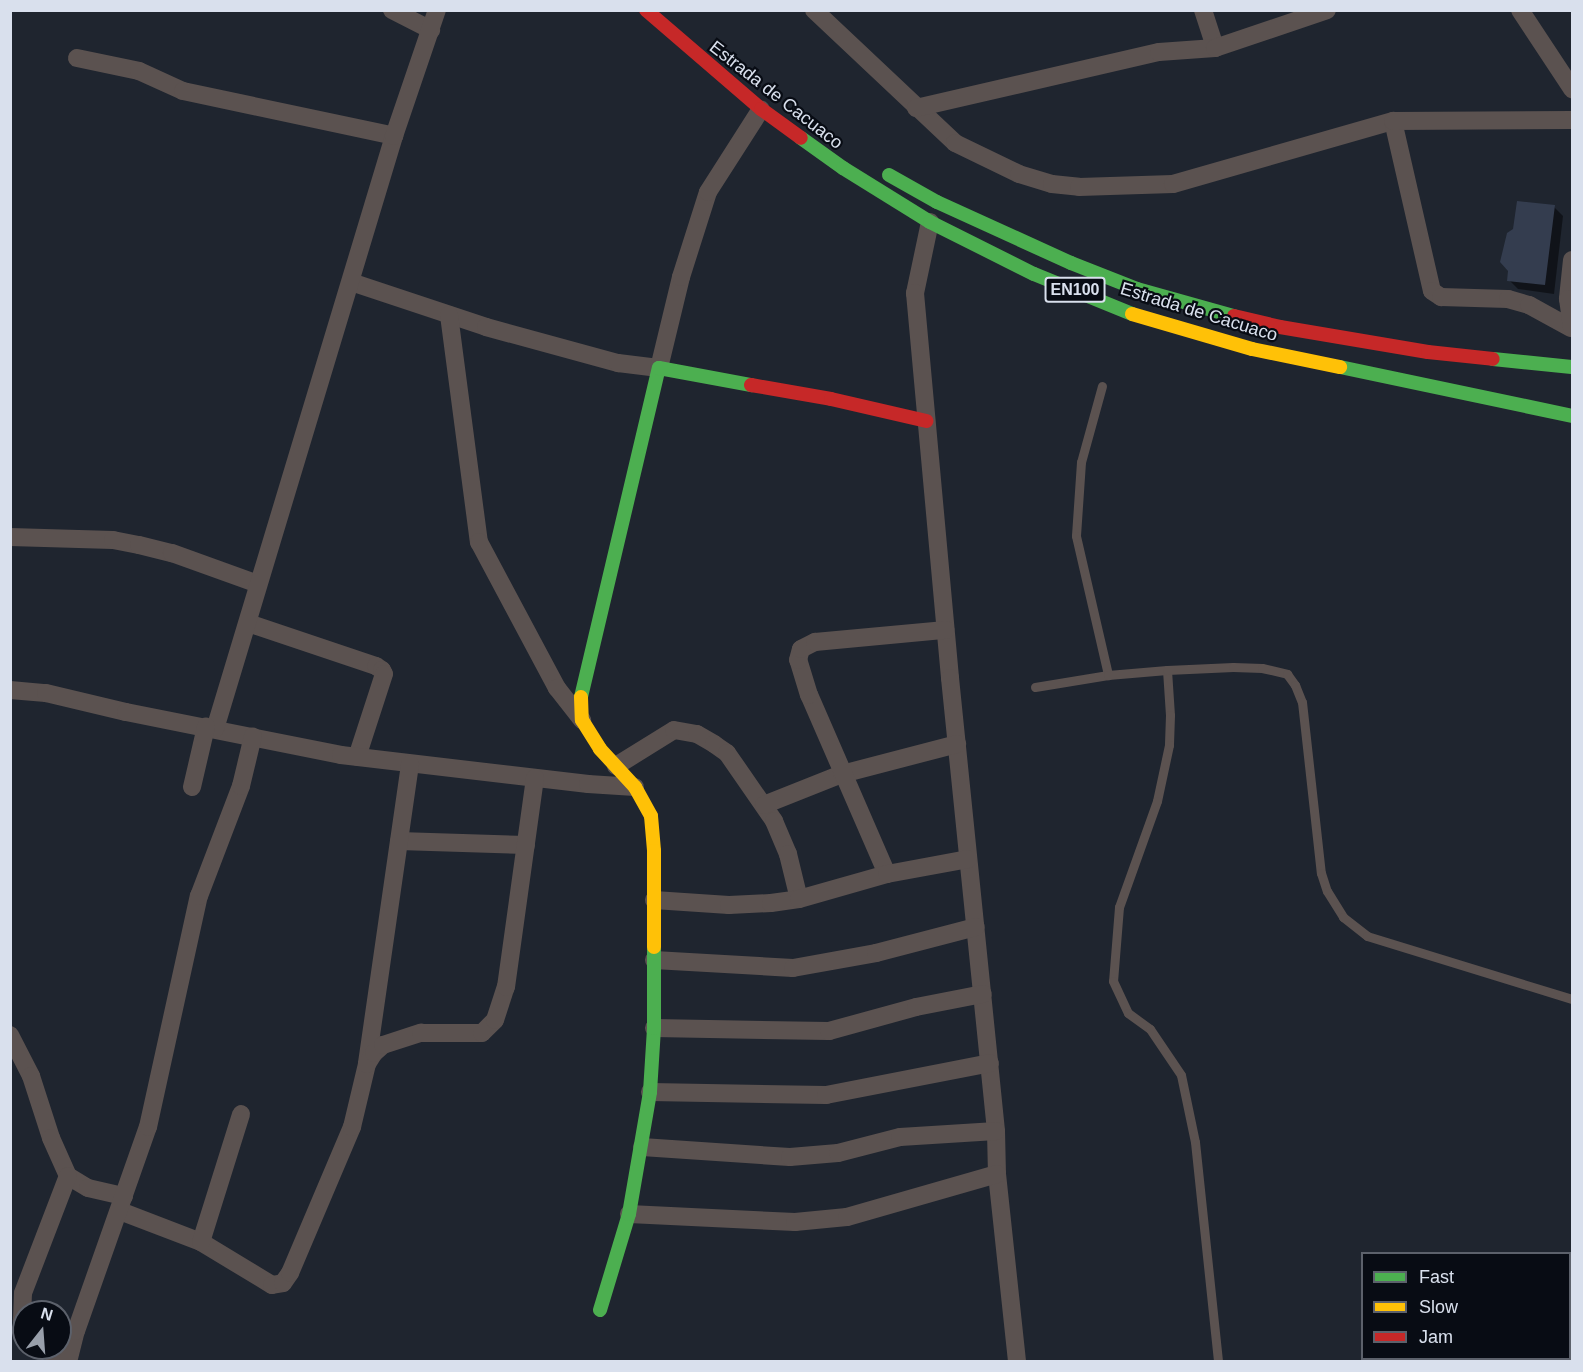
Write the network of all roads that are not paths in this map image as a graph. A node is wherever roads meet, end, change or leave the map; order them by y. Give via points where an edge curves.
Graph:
1 (392, 10) edge
2 (437, 10) edge
3 (646, 10) edge
4 (814, 10) edge
5 (1203, 10) edge
6 (1327, 10) edge
7 (1520, 10) edge
8 (675, 16) dead end
9 (431, 30) junction
10 (1215, 48) junction
11 (77, 58) dead end
12 (746, 77) dead end
13 (1572, 89) edge
14 (916, 108) junction
15 (761, 109) junction
16 (1572, 120) edge
17 (1393, 121) junction
18 (394, 136) junction
19 (872, 165) dead end
20 (930, 222) junction
21 (1572, 260) edge
22 (351, 282) junction
23 (449, 315) junction
24 (1572, 328) edge
25 (1572, 367) edge
26 (659, 368) junction
27 (1102, 386) dead end
28 (1572, 416) edge
29 (926, 421) junction
30 (10, 537) edge
31 (258, 584) junction
32 (248, 623) junction
33 (945, 630) junction
34 (1167, 670) junction
35 (1108, 675) junction
36 (1035, 687) dead end
37 (10, 690) edge
38 (582, 720) junction
39 (211, 728) junction
40 (253, 736) junction
41 (957, 744) junction
42 (357, 757) junction
43 (410, 764) junction
44 (616, 766) junction
45 (842, 774) junction
46 (535, 778) junction
47 (192, 787) dead end
48 (635, 787) junction
49 (764, 805) junction
50 (399, 842) junction
51 (526, 845) junction
52 (968, 860) junction
53 (887, 874) junction
54 (799, 899) junction
55 (654, 900) junction
56 (976, 927) junction
57 (654, 960) junction
58 (983, 994) junction
59 (1572, 999) edge
60 (654, 1028) junction
61 (10, 1035) edge
62 (990, 1063) junction
63 (367, 1064) junction
64 (650, 1092) junction
65 (241, 1114) dead end
66 (996, 1131) junction
67 (642, 1147) junction
68 (997, 1174) junction
69 (68, 1176) junction
70 (122, 1204) junction
71 (629, 1214) junction
72 (201, 1242) junction
73 (22, 1300) edge
74 (600, 1310) dead end
75 (68, 1362) edge
76 (1017, 1362) edge
77 (1218, 1362) edge

1 - 9 street
2 - 9 street
3 - 15 main road, Estrada de Cacuaco / EN100
4 - 14 street
5 - 10 street
6 - 10 street
7 - 13 street
8 - 12 main road, Estrada de Cacuaco
9 - 18 street
10 - 14 street via 1159,52
11 - 18 street via 139,71 183,91
14 - 17 street via 955,143 1019,174 1079,187 1173,184
15 - 20 main road, Estrada de Cacuaco / EN100 via 843,168
15 - 26 street via 708,192 681,277
16 - 17 street
17 - 24 street via 1432,291 1440,297 1508,299 1529,305
18 - 22 street
19 - 25 main road, Estrada de Cacuaco / EN100 via 937,202 1071,264 1167,297 1280,327 1428,351
20 - 28 main road, Estrada de Cacuaco / EN100 via 1034,274 1140,317 1252,349
20 - 29 street via 915,293
21 - 24 street via 1568,299
22 - 23 street
22 - 31 street
23 - 26 street via 618,363
23 - 38 street via 479,542 551,678
26 - 29 main road via 831,399
26 - 38 main road via 581,695
27 - 35 lane via 1081,462 1076,536
29 - 33 street
30 - 31 street via 112,540 140,545
31 - 32 street
32 - 39 street
32 - 42 street via 382,670 384,674
33 - 41 street
33 - 45 street via 815,642 801,649 798,660 809,695
34 - 35 lane
34 - 59 lane via 1262,668 1287,674 1295,685 1302,702 1321,873 1343,917 1367,936
34 - 77 lane via 1169,745 1157,801 1119,907 1113,981 1128,1013 1150,1029 1181,1075 1195,1142
35 - 36 lane
37 - 39 street via 46,693
38 - 44 main road
39 - 40 street
39 - 47 street
40 - 42 street
40 - 70 street via 241,786 198,896 153,1110
41 - 45 street
41 - 52 street
42 - 43 street
43 - 46 street
43 - 50 street
44 - 48 main road
44 - 49 street via 674,730 683,730 727,753
45 - 49 street
45 - 53 street
46 - 48 street
46 - 51 street
48 - 55 main road via 651,816
49 - 54 street via 788,854
50 - 51 street
50 - 63 street
51 - 63 street via 506,987 495,1020 482,1033 421,1033 383,1045
52 - 53 street
52 - 56 street
53 - 54 street
54 - 55 street via 750,905
55 - 57 main road
56 - 57 street via 876,953 793,968
56 - 58 street
57 - 60 main road
58 - 60 street via 916,1007 829,1031
58 - 62 street
60 - 64 main road
61 - 69 street via 31,1076
62 - 64 street via 826,1095
62 - 66 street
63 - 72 street via 352,1127 283,1283 272,1286
64 - 67 main road
65 - 72 street
66 - 67 street via 900,1137 838,1153 790,1157
66 - 68 street
67 - 71 main road
68 - 71 street via 847,1217 795,1222
68 - 76 street
69 - 70 street
69 - 73 street
70 - 72 street
70 - 75 street
71 - 74 main road

